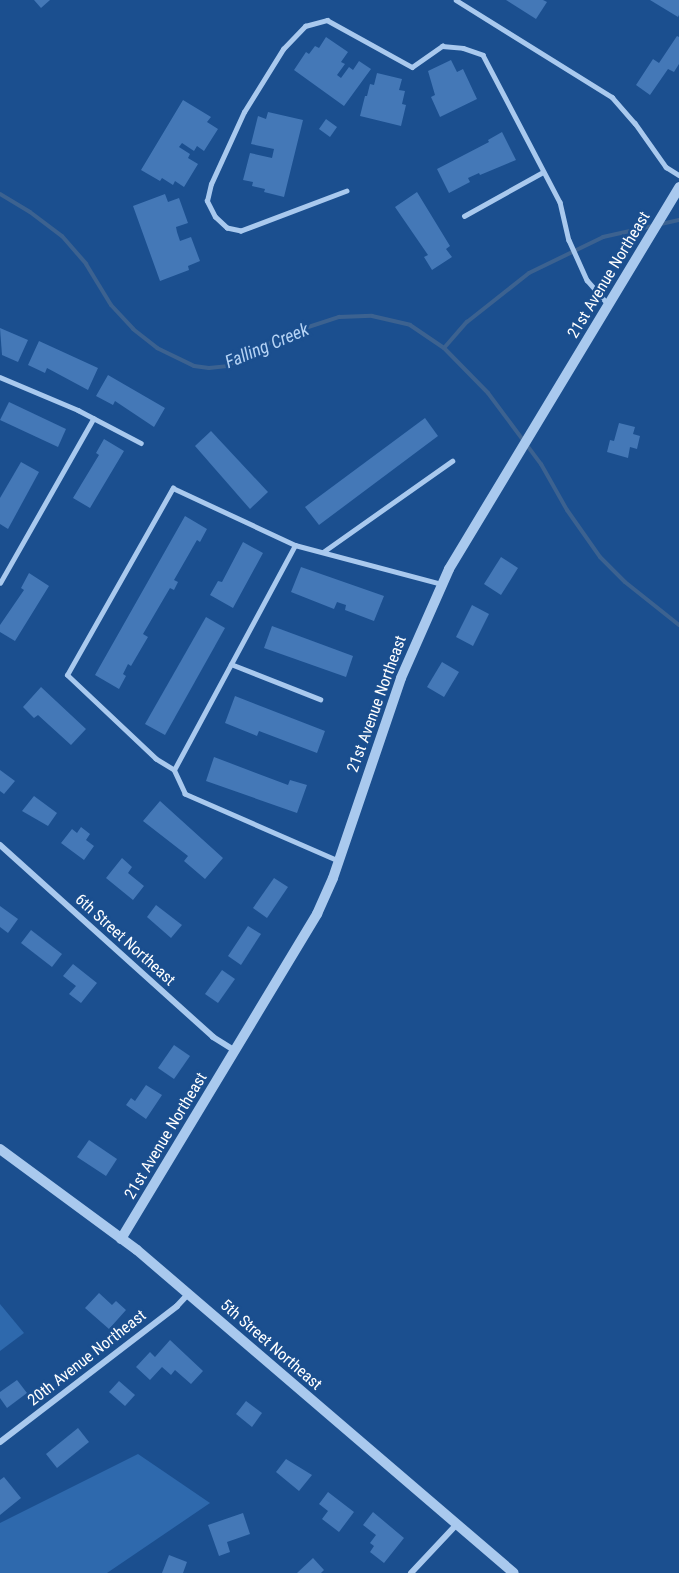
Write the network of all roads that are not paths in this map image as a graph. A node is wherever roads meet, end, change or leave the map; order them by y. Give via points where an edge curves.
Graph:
1 (456, 0) edge
2 (543, 172) junction
3 (679, 175) edge
4 (679, 188) edge
5 (347, 191) dead end
6 (464, 216) dead end
7 (609, 305) junction
8 (0, 377) edge
9 (93, 419) junction
10 (141, 443) dead end
11 (452, 461) dead end
12 (295, 544) junction
13 (323, 552) junction
14 (0, 583) edge
15 (442, 584) junction
16 (231, 664) junction
17 (320, 699) dead end
18 (174, 770) junction
19 (0, 845) edge
20 (338, 861) junction
21 (235, 1051) junction
22 (0, 1149) edge
23 (122, 1239) junction
24 (188, 1294) junction
25 (0, 1442) edge
26 (457, 1524) junction
27 (411, 1573) edge
28 (514, 1573) edge

1 - 3 lane via 612,97 666,167
2 - 5 lane via 483,55 442,46 412,67 327,20 305,26 284,49 244,112 211,183 207,201 214,217 227,228 241,231
2 - 6 lane
2 - 7 lane via 560,202 569,240 587,280
4 - 7 street, 21st Avenue Northeast
7 - 15 street, 21st Avenue Northeast
8 - 9 lane
9 - 10 lane
9 - 14 lane
11 - 13 lane
12 - 13 lane
12 - 16 lane
12 - 18 lane via 173,488 67,675 156,759
13 - 15 lane
15 - 20 street, 21st Avenue Northeast via 401,678
16 - 17 lane
16 - 18 lane
18 - 20 lane via 185,794
19 - 21 street, 6th Street Northeast via 213,1037
20 - 21 street, 21st Avenue Northeast via 317,914
21 - 23 street, 21st Avenue Northeast
22 - 23 street, 5th Street Northeast
23 - 24 street, 5th Street Northeast
24 - 25 street, 20th Avenue Northeast
24 - 26 street, 5th Street Northeast
26 - 27 street
26 - 28 street, 5th Street Northeast

